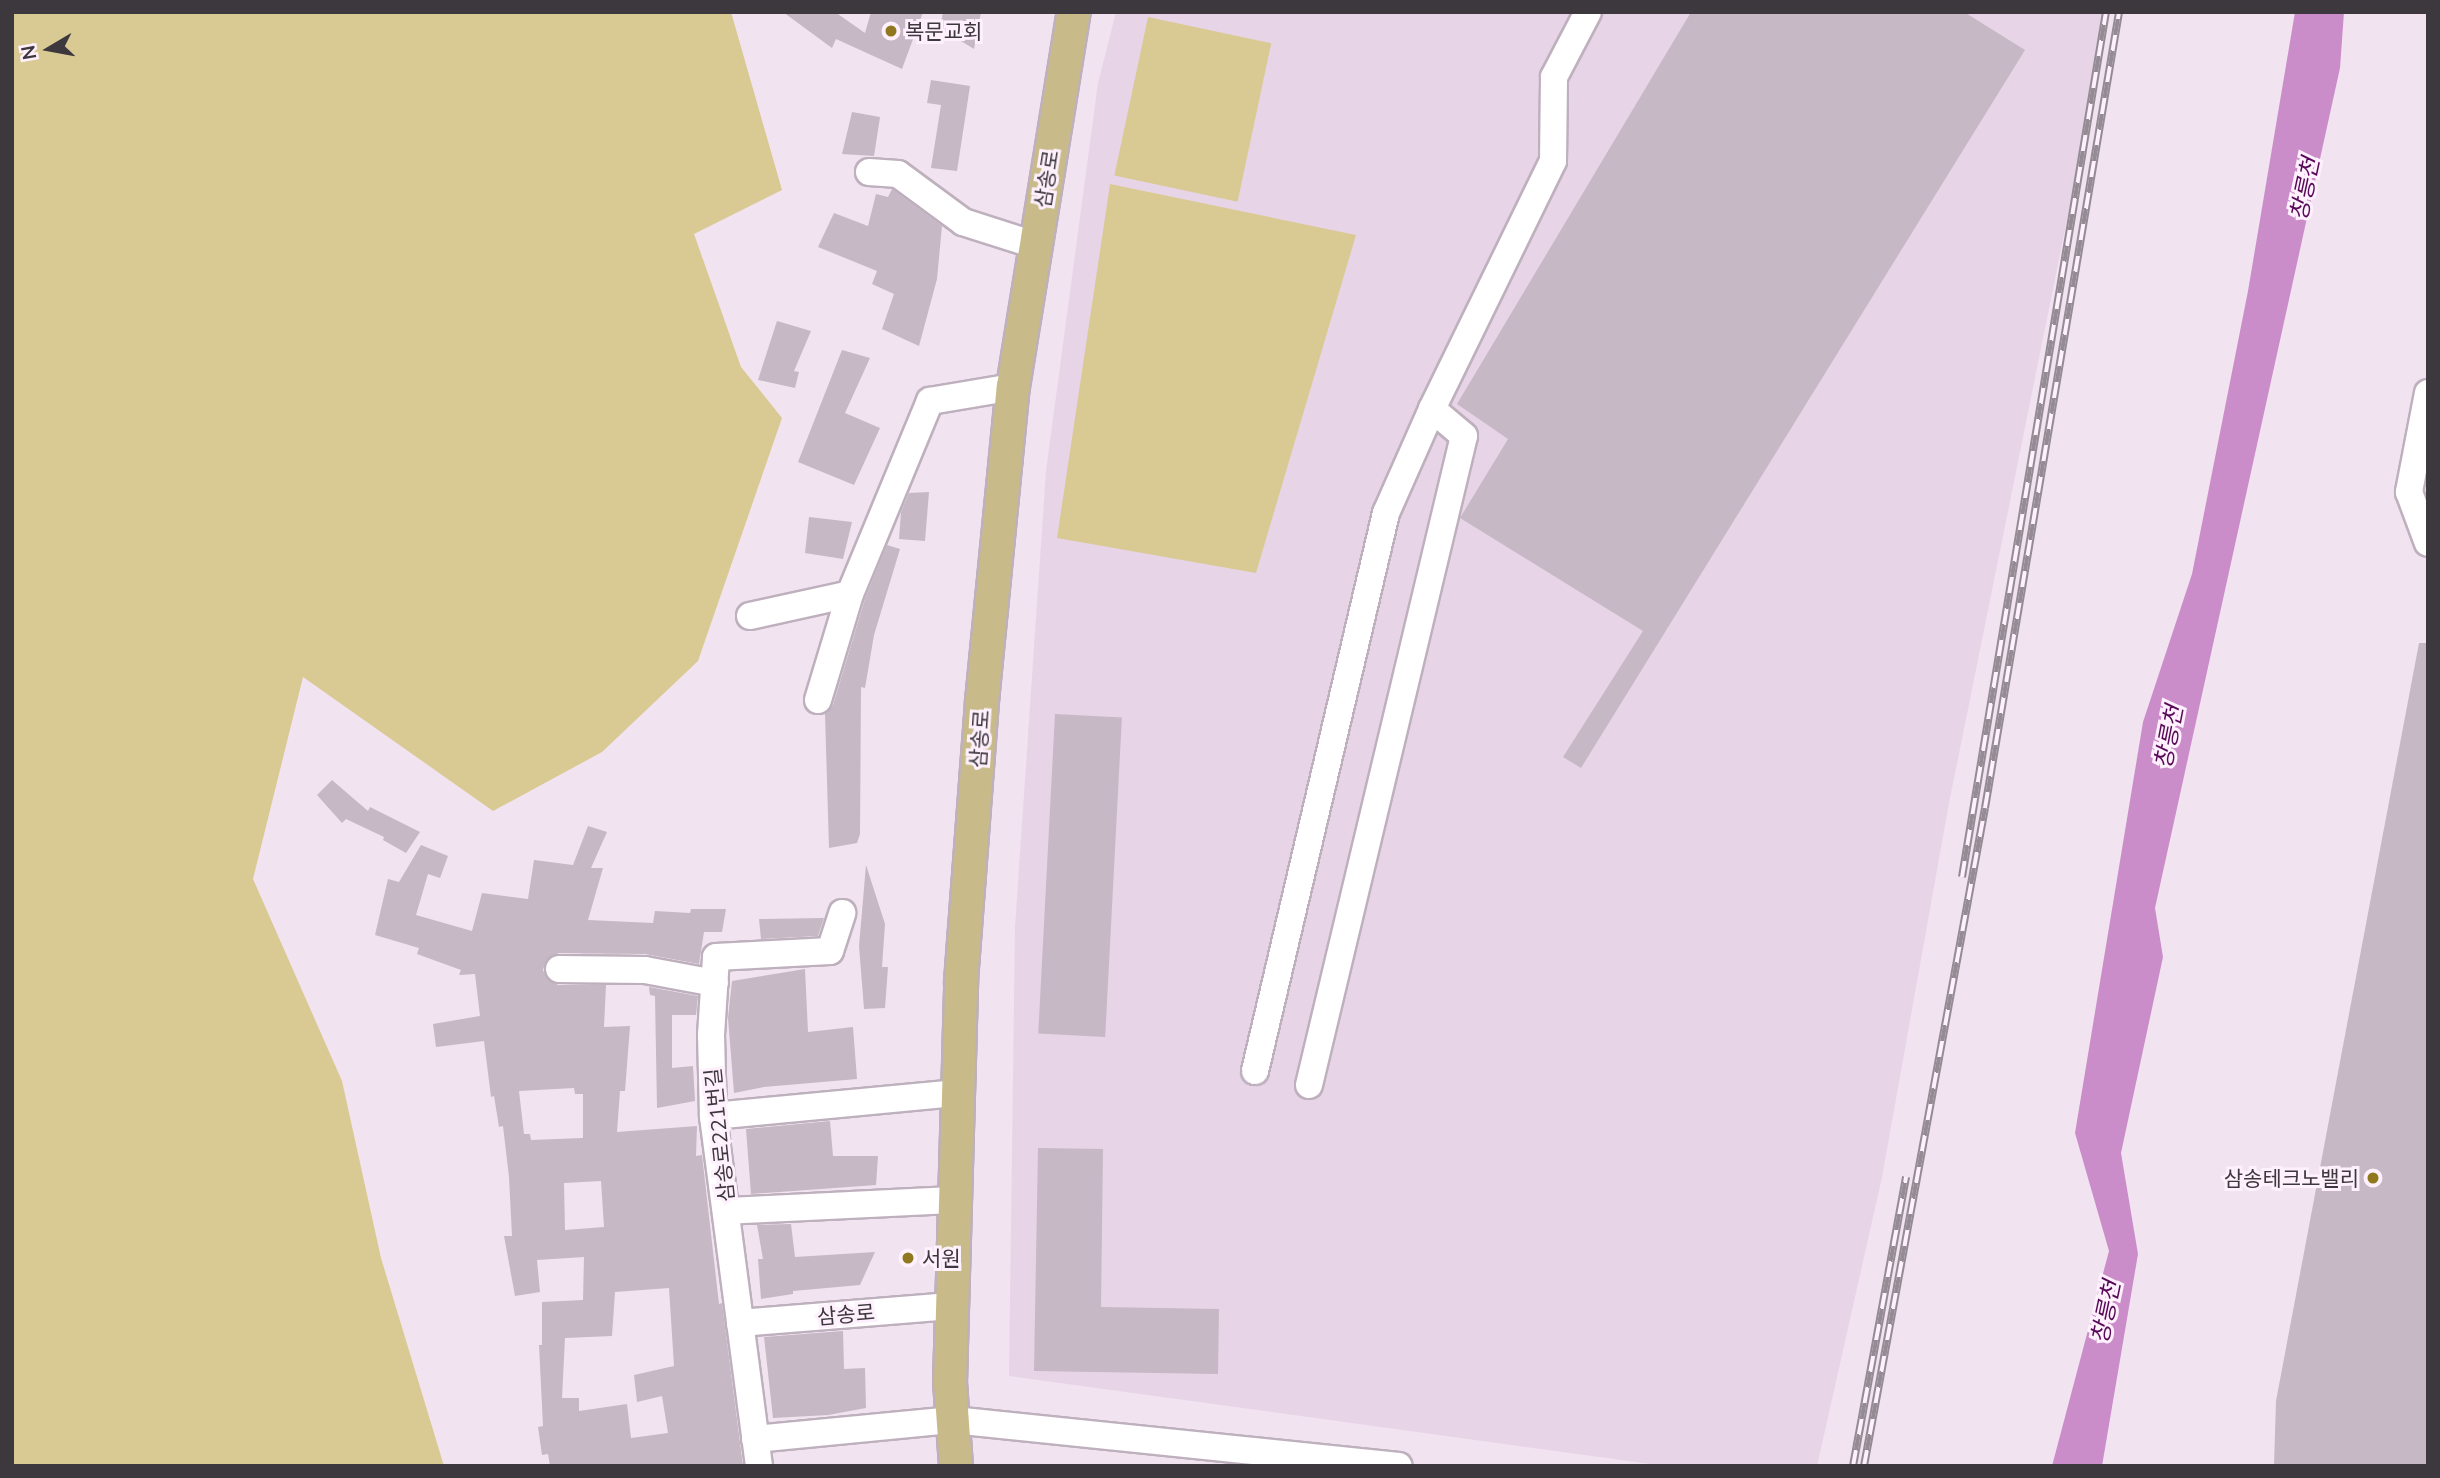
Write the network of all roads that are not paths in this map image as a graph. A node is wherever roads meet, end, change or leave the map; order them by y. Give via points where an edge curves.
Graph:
1 (1074, 12) edge
2 (1588, 12) edge
3 (869, 172) dead end
4 (1035, 245) junction
5 (1013, 387) junction
6 (2428, 393) edge
7 (1432, 409) junction
8 (2428, 543) edge
9 (850, 594) junction
10 (750, 616) dead end
11 (818, 700) dead end
12 (842, 913) dead end
13 (559, 969) dead end
14 (715, 982) junction
15 (1255, 1071) dead end
16 (1309, 1085) dead end
17 (958, 1093) junction
18 (713, 1116) junction
19 (955, 1200) junction
20 (726, 1211) junction
21 (953, 1306) junction
22 (740, 1323) junction
23 (953, 1420) junction
24 (755, 1439) junction
25 (1358, 1464) edge
26 (758, 1466) edge
27 (956, 1466) edge
28 (1399, 1466) edge

1 - 4 main road, 삼송로
2 - 7 street via 1554,77 1553,161
3 - 4 street via 898,174 962,222
4 - 5 main road, 삼송로
5 - 9 street via 930,401
5 - 17 main road, 삼송로 via 980,727 961,981
6 - 8 street via 2409,492
7 - 15 street via 1386,513
7 - 16 street via 1464,436
9 - 10 street
9 - 11 street
12 - 14 street, 삼송로221번길 via 830,951 716,957
13 - 14 street via 645,970
14 - 18 street, 삼송로221번길
17 - 18 street
17 - 19 main road, 삼송로
18 - 20 street, 삼송로221번길
19 - 20 street
19 - 21 main road, 삼송로
20 - 22 street, 삼송로221번길
21 - 22 street, 삼송로
21 - 23 main road, 삼송로
22 - 24 street, 삼송로221번길
23 - 24 street
23 - 25 street
23 - 27 main road, 삼송로
24 - 26 street, 삼송로221번길
25 - 28 street

